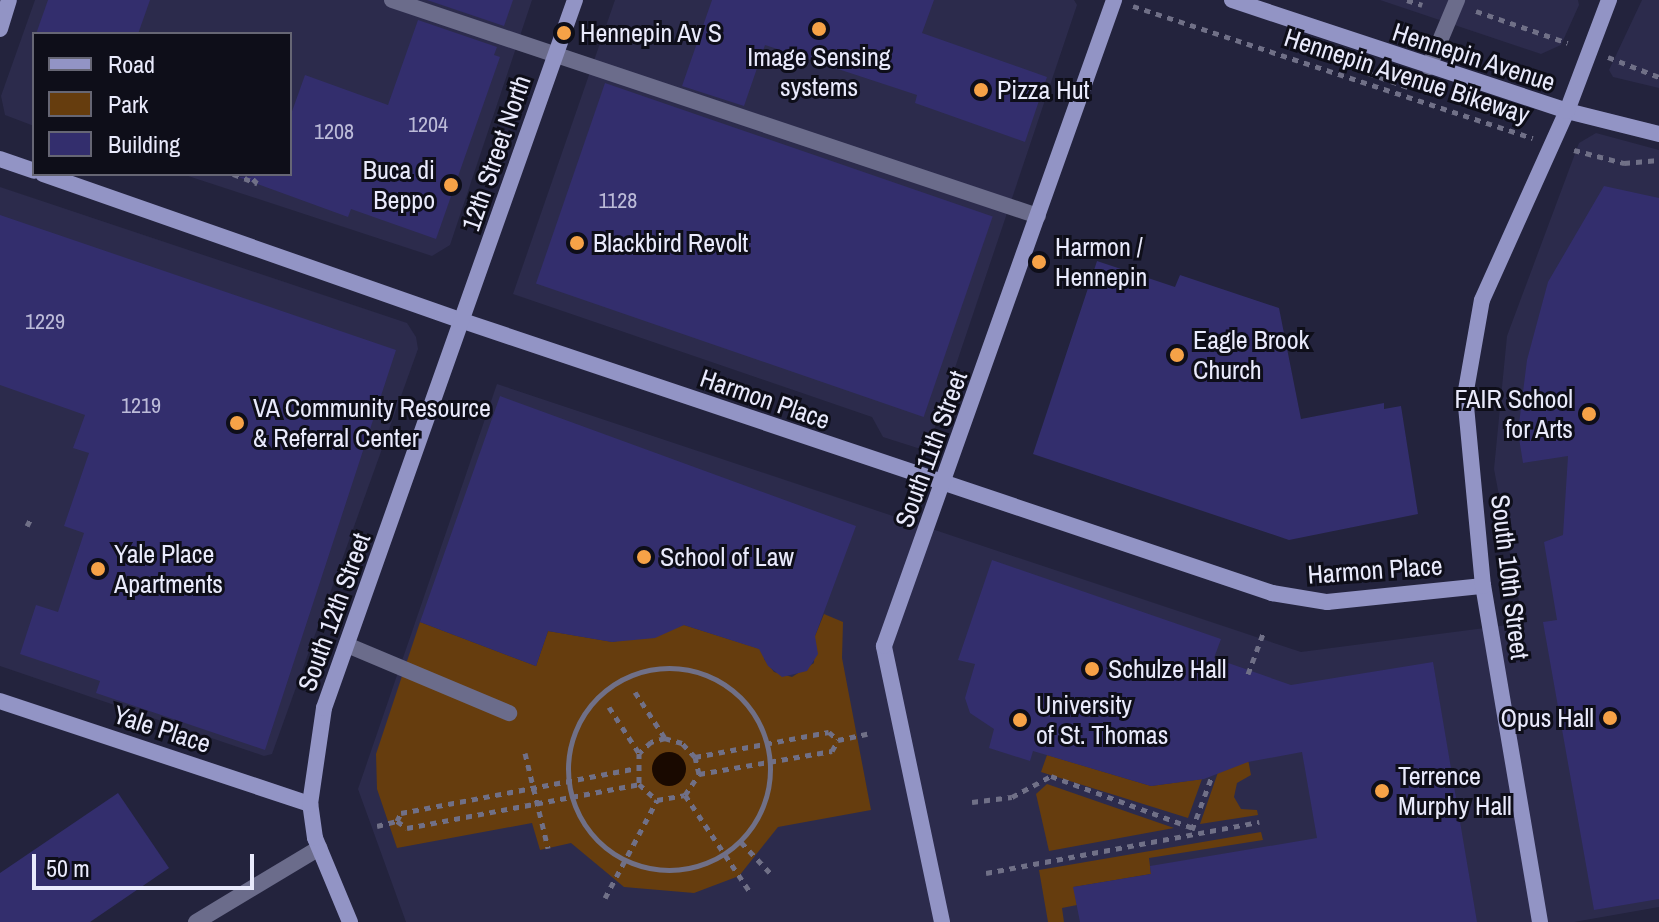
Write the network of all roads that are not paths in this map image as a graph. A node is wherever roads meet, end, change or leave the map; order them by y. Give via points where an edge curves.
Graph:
1 (9, 0) edge
2 (392, 0) edge
3 (575, 0) edge
4 (1114, 0) edge
5 (1232, 0) edge
6 (1609, 0) edge
7 (1457, 2) edge
8 (0, 29) edge
9 (556, 56) junction
10 (1429, 67) junction
11 (1567, 111) junction
12 (1659, 134) edge
13 (0, 159) edge
14 (32, 170) edge
15 (49, 176) edge
16 (1038, 216) junction
17 (463, 321) junction
18 (945, 485) junction
19 (1483, 586) junction
20 (347, 645) junction
21 (0, 701) edge
22 (509, 713) dead end
23 (310, 804) junction
24 (319, 848) junction
25 (196, 922) edge
26 (350, 922) edge
27 (942, 922) edge
28 (1540, 922) edge

1 - 8 street
2 - 9 lane
3 - 9 street, 12th Street North
4 - 16 street, South 11th Street
5 - 10 street, Hennepin Avenue
6 - 11 street, South 10th Street
7 - 10 lane
9 - 16 lane
9 - 17 street, 12th Street North
10 - 11 street, Hennepin Avenue
11 - 12 street, Hennepin Avenue
11 - 19 street, South 10th Street via 1482,300 1465,396
13 - 14 street
15 - 17 street, Harmon Place
16 - 18 street, South 11th Street
17 - 18 street, Harmon Place
17 - 20 street, South 12th Street
18 - 19 street, Harmon Place via 1300,600
18 - 27 street, South 11th Street via 884,646
19 - 28 street, South 10th Street
20 - 22 lane
20 - 23 street, South 12th Street via 324,708
21 - 23 street, Yale Place
23 - 24 street, South 12th Street
24 - 25 lane
24 - 26 street, South 12th Street

